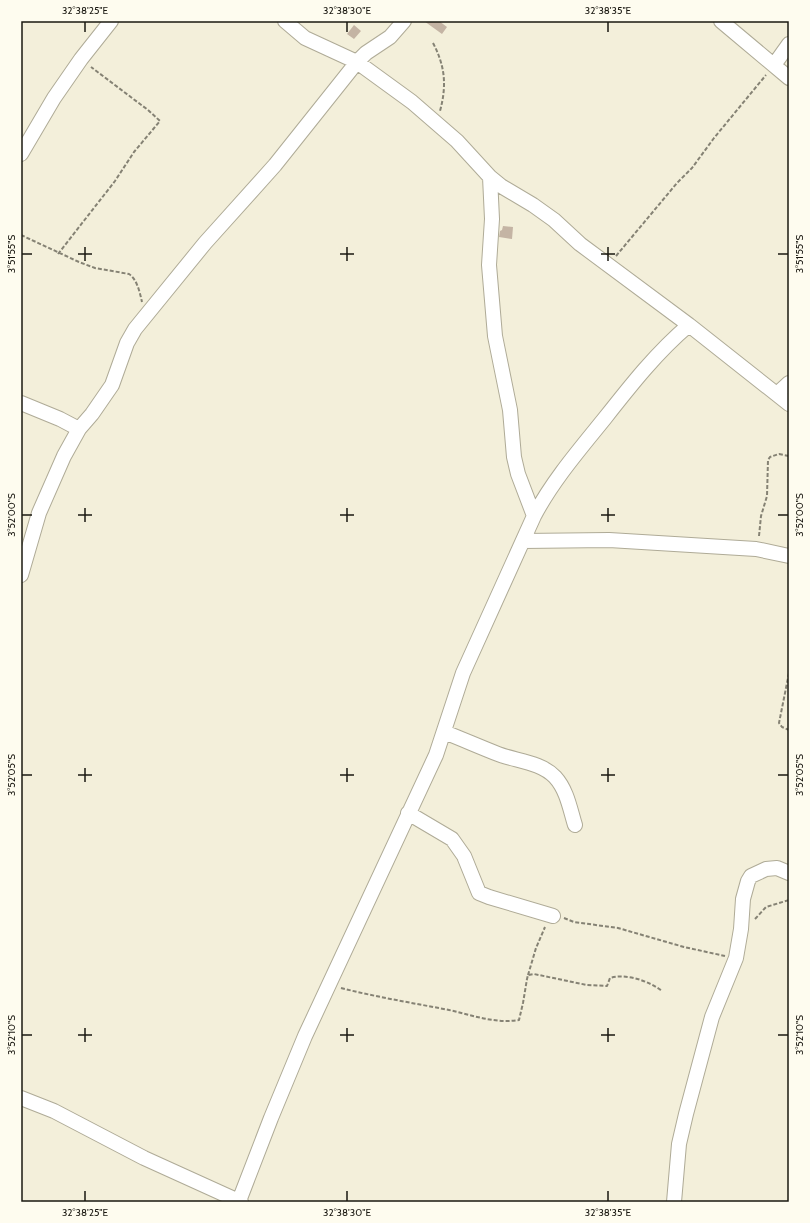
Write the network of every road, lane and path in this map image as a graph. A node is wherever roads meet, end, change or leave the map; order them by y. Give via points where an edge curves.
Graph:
1 (111, 21) edge
2 (285, 21) edge
3 (404, 21) edge
4 (722, 21) edge
5 (433, 43) dead end
6 (789, 44) edge
7 (81, 59) junction
8 (357, 62) junction
9 (774, 66) junction
10 (789, 78) edge
11 (438, 125) junction
12 (21, 154) edge
13 (490, 177) junction
14 (21, 235) edge
15 (58, 254) junction
16 (609, 265) junction
17 (145, 317) junction
18 (689, 325) junction
19 (789, 383) edge
20 (777, 394) junction
21 (21, 403) edge
22 (789, 404) edge
23 (78, 429) junction
24 (789, 456) edge
25 (534, 516) junction
26 (523, 541) junction
27 (756, 549) junction
28 (789, 556) edge
29 (21, 575) edge
30 (789, 673) edge
31 (789, 730) edge
32 (444, 732) junction
33 (408, 813) junction
34 (575, 825) dead end
35 (789, 873) edge
36 (789, 900) edge
37 (553, 916) junction
38 (742, 929) junction
39 (736, 958) junction
40 (528, 975) junction
41 (328, 984) junction
42 (662, 990) dead end
43 (21, 1098) edge
44 (240, 1202) edge
45 (674, 1202) edge

1 - 7 street
2 - 8 street via 306,38
3 - 8 street via 390,37
4 - 9 street
5 - 11 path via 444,73 444,94
6 - 9 street
7 - 12 street via 54,98
7 - 15 path via 160,121
8 - 11 street via 412,102
8 - 17 street via 275,165
9 - 10 street
9 - 16 path
11 - 13 street via 475,159
13 - 16 street via 554,220 580,244
13 - 25 street via 492,219 488,265 495,336 510,410 514,456
14 - 15 path
15 - 17 path via 95,268 131,276 139,290
16 - 18 street
17 - 23 street via 127,343 112,385
18 - 20 street
18 - 25 street via 660,352 612,410 565,469
19 - 20 street
20 - 22 street
21 - 23 street
23 - 29 street via 39,513
24 - 27 path via 779,454 768,460 768,496
25 - 26 street
26 - 27 street via 609,540
26 - 32 street via 463,673
27 - 28 street
30 - 31 path via 779,723 782,728
32 - 33 street via 436,755
32 - 34 street via 500,755 546,770 554,776 566,795
33 - 37 street via 452,839 464,856 479,893
33 - 41 street
35 - 38 street via 776,868 766,869 751,876 744,894
36 - 38 path via 766,906 760,915
37 - 39 path via 618,928 684,947
37 - 40 path via 536,948
38 - 39 street
39 - 45 street via 712,1017 686,1114 679,1144
40 - 41 path via 519,1020 510,1022 481,1018
40 - 42 path via 542,975 587,986 607,986 610,978 618,975 652,983
41 - 44 street via 271,1118
43 - 44 street

